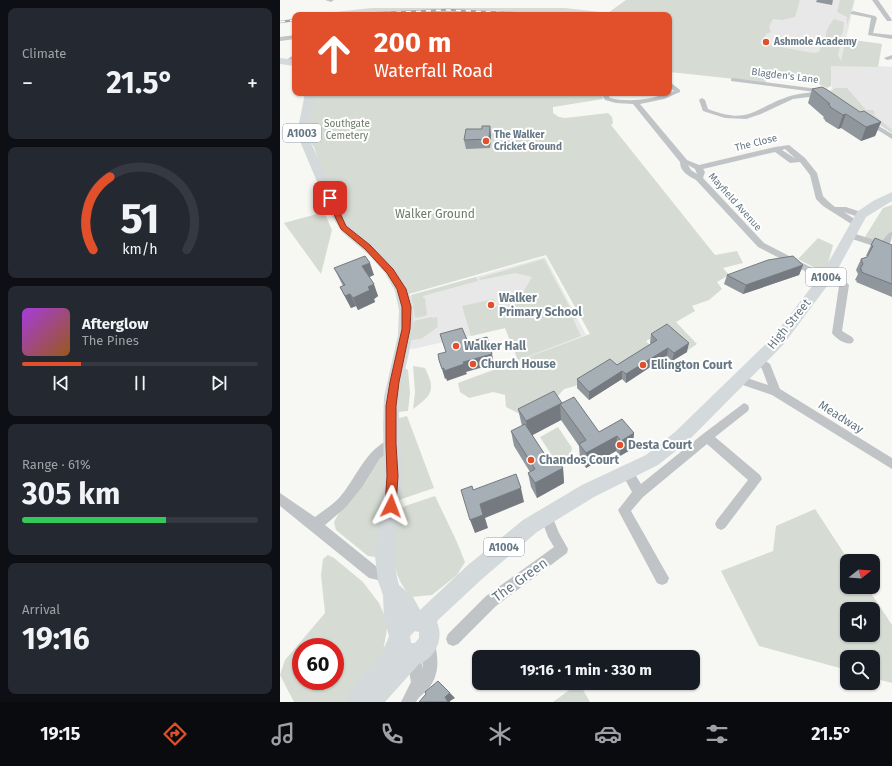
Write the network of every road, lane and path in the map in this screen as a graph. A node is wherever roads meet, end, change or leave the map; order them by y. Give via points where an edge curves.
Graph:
1 (328, 0) edge
2 (331, 0) edge
3 (875, 0) edge
4 (853, 13) dead end
5 (889, 20) dead end
6 (292, 37) edge
7 (892, 38) edge
8 (280, 39) edge
9 (733, 80) dead end
10 (672, 86) edge
11 (672, 93) edge
12 (310, 96) edge
13 (606, 96) edge
14 (658, 96) edge
15 (702, 100) dead end
16 (635, 102) junction
17 (863, 118) edge
18 (892, 137) edge
19 (684, 162) junction
20 (698, 168) junction
21 (699, 178) junction
22 (892, 196) edge
23 (855, 225) junction
24 (892, 235) edge
25 (826, 276) junction
26 (849, 340) dead end
27 (760, 361) junction
28 (741, 380) junction
29 (776, 392) junction
30 (744, 408) dead end
31 (708, 412) junction
32 (722, 425) junction
33 (707, 437) junction
34 (391, 444) junction
35 (892, 464) edge
36 (627, 472) junction
37 (639, 493) junction
38 (280, 499) edge
39 (546, 515) junction
40 (721, 524) dead end
41 (315, 525) junction
42 (387, 575) junction
43 (662, 578) dead end
44 (393, 596) junction
45 (419, 621) junction
46 (453, 639) dead end
47 (410, 643) junction
48 (411, 698) edge
49 (356, 702) edge
50 (370, 702) edge

1 - 2 street
3 - 5 street
4 - 7 street via 873,17 870,34
6 - 8 street
9 - 15 street, Blagden's Lane via 764,82 828,94 788,98 758,114 745,117 728,117 712,113 705,110
10 - 11 street via 678,91
12 - 34 main road, A1003 via 310,106 302,134 337,215 343,227 386,266 404,296 407,318 392,398
13 - 16 street via 607,99
14 - 16 street
16 - 19 street, Mayfield Avenue
17 - 18 street
19 - 20 street, Mayfield Avenue
19 - 21 street via 688,172
20 - 21 street, Mayfield Avenue via 701,172
20 - 23 street, The Close via 786,147 802,160 814,175 819,197
21 - 25 street, Mayfield Avenue via 761,245
22 - 23 main road, High Street / A1004 via 877,204
23 - 24 street, The Close via 883,246
23 - 25 main road, High Street / A1004
25 - 26 street, Mayfield Avenue via 844,285 837,333
25 - 27 main road, High Street / A1004 via 794,321
27 - 28 main road, A1004
27 - 29 street via 766,367
28 - 29 street, Meadway
28 - 31 main road, A1004
29 - 35 street, Meadway
30 - 32 street
31 - 32 street
31 - 36 main road, A1004 via 652,460
32 - 33 street
33 - 37 street
33 - 40 street via 756,479
34 - 41 street via 376,454 342,503
34 - 42 main road, A1003 via 393,476 386,544
36 - 37 street
36 - 39 main road, A1004
37 - 43 street via 624,510
38 - 41 street
39 - 45 main road, A1004 via 514,538
39 - 46 street, The Green via 554,537 562,549 491,601
41 - 42 street via 374,573
42 - 44 main road, A1003
44 - 45 main road via 407,605
44 - 47 main road via 394,617
45 - 47 main road, A1004 via 407,624 402,630
45 - 47 main road via 428,626 430,632
47 - 48 street via 419,680
47 - 49 main road, A1004 via 387,663
47 - 50 main road

